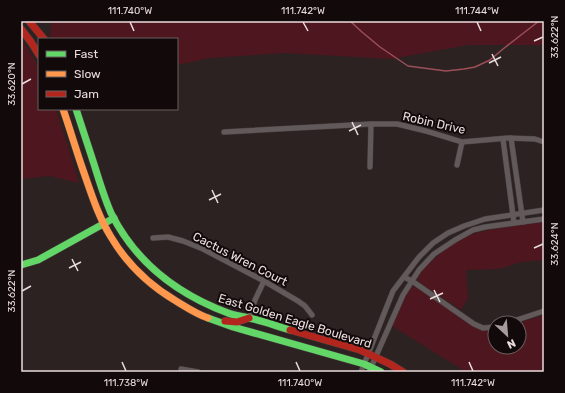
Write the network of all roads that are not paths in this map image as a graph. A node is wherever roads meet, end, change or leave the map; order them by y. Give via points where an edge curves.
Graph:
1 (29, 21) edge
2 (21, 29) edge
3 (43, 38) edge
4 (38, 53) edge
5 (63, 110) edge
6 (76, 110) edge
7 (371, 124) junction
8 (224, 132) dead end
9 (512, 138) junction
10 (503, 139) junction
11 (462, 142) junction
12 (544, 142) edge
13 (457, 165) dead end
14 (370, 167) dead end
15 (544, 210) edge
16 (522, 213) junction
17 (512, 214) junction
18 (114, 218) junction
19 (544, 219) edge
20 (523, 222) junction
21 (514, 223) junction
22 (104, 224) junction
23 (153, 238) dead end
24 (21, 265) edge
25 (404, 277) junction
26 (264, 281) junction
27 (412, 281) junction
28 (544, 311) edge
29 (200, 315) junction
30 (312, 315) dead end
31 (527, 317) edge
32 (249, 318) junction
33 (487, 328) edge
34 (369, 354) junction
35 (376, 358) junction
36 (364, 364) junction
37 (181, 368) dead end
38 (370, 370) edge
39 (198, 372) edge
40 (361, 372) edge
41 (381, 372) edge
42 (403, 372) edge

1 - 3 street
2 - 4 street
5 - 22 street, East Golden Eagle Boulevard via 92,197
6 - 18 street, East Golden Eagle Boulevard
7 - 8 street, Robin Drive
7 - 11 street, Robin Drive via 397,124
7 - 14 street
9 - 10 street, Robin Drive
9 - 12 street, Robin Drive
9 - 16 street
10 - 11 street, Robin Drive
10 - 17 street
11 - 13 street
15 - 16 street
16 - 17 street
16 - 20 street
17 - 21 street
17 - 25 street via 485,218 448,233 433,243
18 - 22 street
18 - 32 street, East Golden Eagle Boulevard via 136,251 175,287 210,306
19 - 20 street
20 - 21 street
21 - 27 street via 485,227 461,236 434,254
22 - 24 street via 38,260
22 - 29 street, East Golden Eagle Boulevard via 136,270 168,296
23 - 26 street, Cactus Wren Court via 168,237 183,241
25 - 27 street
25 - 34 street via 393,291
26 - 30 street, Cactus Wren Court via 298,301
26 - 32 street
27 - 33 street via 474,324
27 - 35 street
28 - 31 street
29 - 32 street via 237,323
29 - 36 street, East Golden Eagle Boulevard via 233,327
32 - 34 street, East Golden Eagle Boulevard
34 - 35 street, East Golden Eagle Boulevard
34 - 36 street
35 - 38 street
35 - 42 street, East Golden Eagle Boulevard
36 - 38 street, East Golden Eagle Boulevard
36 - 40 street
37 - 39 street
38 - 41 street, East Golden Eagle Boulevard

